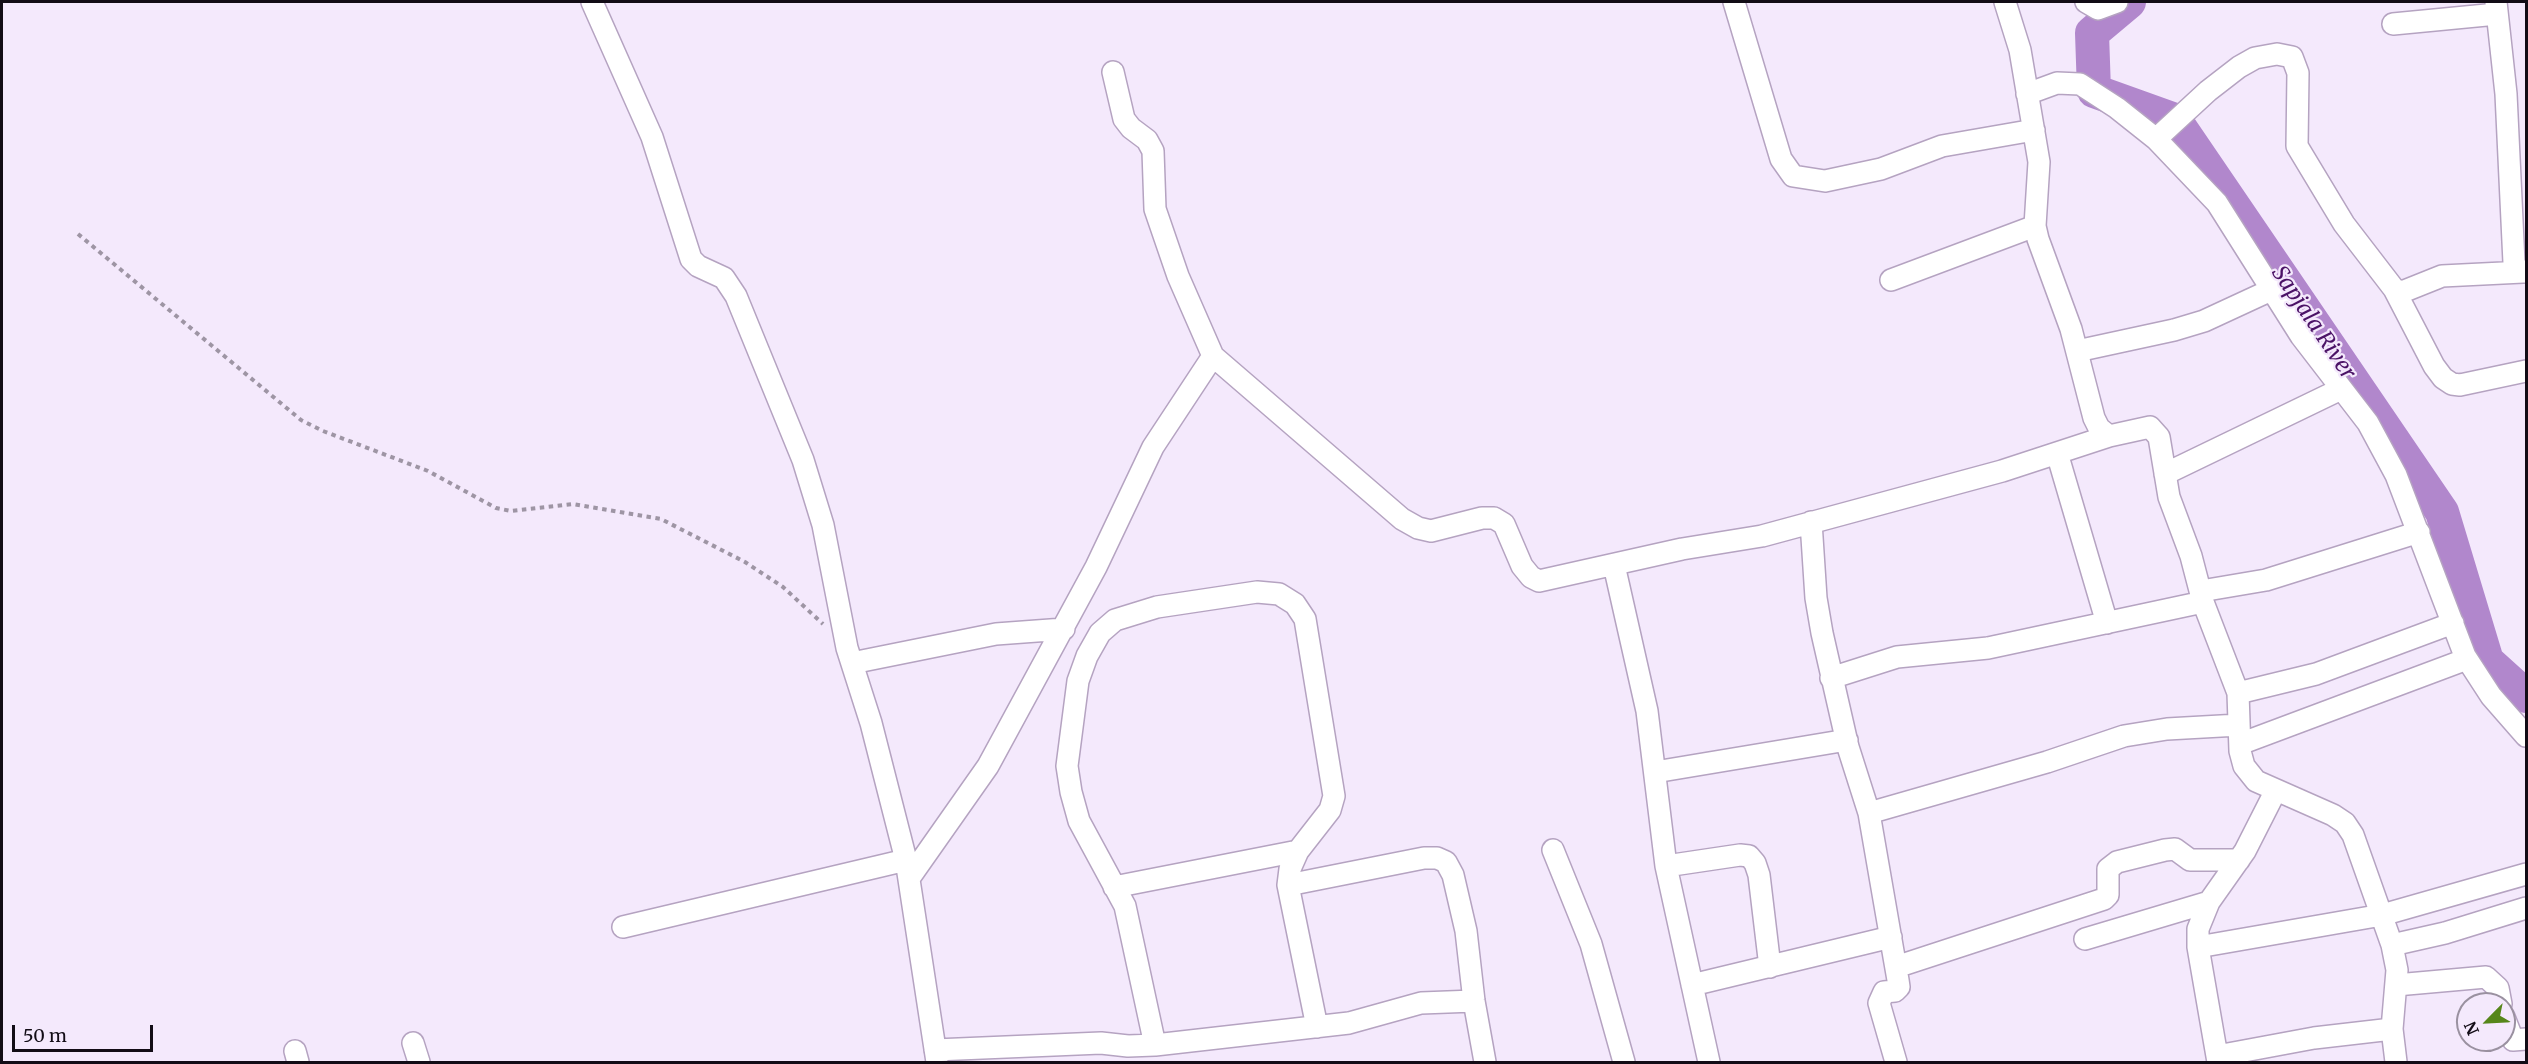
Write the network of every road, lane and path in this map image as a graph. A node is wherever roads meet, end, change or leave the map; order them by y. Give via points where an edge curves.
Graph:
1 (592, 2) edge
2 (1734, 2) edge
3 (2086, 2) edge
4 (2117, 2) edge
5 (2010, 3) edge
6 (2496, 8) edge
7 (2393, 24) dead end
8 (1113, 72) dead end
9 (2027, 94) junction
10 (2034, 130) junction
11 (2161, 134) junction
12 (2517, 134) edge
13 (2035, 226) junction
14 (78, 234) dead end
15 (2525, 272) edge
16 (1892, 280) dead end
17 (2394, 289) junction
18 (2271, 290) junction
19 (2077, 351) junction
20 (1213, 356) junction
21 (2526, 371) edge
22 (2341, 388) junction
23 (2109, 436) junction
24 (2057, 453) junction
25 (2165, 474) junction
26 (1811, 522) junction
27 (2420, 532) junction
28 (1614, 565) junction
29 (2202, 597) junction
30 (2107, 623) junction
31 (2453, 623) junction
32 (1064, 628) junction
33 (850, 655) junction
34 (2467, 659) junction
35 (1831, 678) junction
36 (2238, 693) junction
37 (2240, 735) junction
38 (2526, 736) edge
39 (1847, 740) junction
40 (1655, 772) junction
41 (2276, 790) junction
42 (1869, 813) junction
43 (1553, 850) dead end
44 (1298, 851) junction
45 (2239, 860) junction
46 (1666, 866) junction
47 (908, 868) junction
48 (2526, 874) edge
49 (1288, 885) junction
50 (1114, 887) junction
51 (2210, 902) junction
52 (2526, 908) edge
53 (2382, 915) junction
54 (623, 927) dead end
55 (1891, 938) junction
56 (2085, 939) dead end
57 (2392, 945) junction
58 (2198, 947) junction
59 (1770, 967) junction
60 (1896, 967) junction
61 (1692, 985) junction
62 (2396, 985) junction
63 (2499, 992) edge
64 (1474, 1001) junction
65 (1317, 1027) junction
66 (2392, 1029) junction
67 (1155, 1045) junction
68 (1102, 1053) edge
69 (2267, 1055) edge
70 (936, 1056) edge
71 (2217, 1059) edge
72 (1485, 1062) edge
73 (1624, 1062) edge
74 (1709, 1062) edge
75 (1896, 1062) edge
76 (2396, 1062) edge

1 - 33 street via 652,137 691,259 724,278 736,296 803,460 823,525
2 - 10 street via 1781,159 1793,176 1825,181 1881,169 1942,146
3 - 4 street via 2098,9
5 - 9 street
6 - 7 street
6 - 12 street
8 - 20 street via 1124,119 1153,151 1155,209 1178,276
9 - 10 street
9 - 11 street via 2056,83 2080,84
10 - 13 street via 2039,180
11 - 17 street via 2227,75 2255,58 2277,54 2292,57 2298,74 2297,146 2344,224
11 - 18 street via 2217,203
12 - 15 street via 2514,263
13 - 16 street
13 - 19 street
14 - 33 path via 301,420 428,471 496,508 511,511 573,504 661,519 745,562 783,587
15 - 17 street via 2442,276 2403,292
17 - 21 street via 2434,366 2452,384
18 - 19 street via 2194,324
18 - 22 street
19 - 23 street via 2094,418
20 - 28 street via 1402,519 1418,528 1443,530 1494,518 1504,524 1522,566 1539,581
20 - 32 street via 1153,447
22 - 25 street
22 - 27 street via 2368,423
23 - 24 street
23 - 25 street via 2144,427 2155,431
24 - 26 street
24 - 30 street
25 - 29 street
26 - 28 street via 1762,536
26 - 35 street via 1816,598
27 - 29 street
27 - 31 street
28 - 40 street via 1647,711
29 - 30 street
29 - 36 street
30 - 35 street via 1988,648 1898,657
31 - 34 street
31 - 36 street via 2316,674
32 - 33 street
32 - 47 street via 988,766
33 - 47 street
34 - 37 street
34 - 38 street via 2491,696
35 - 39 street
36 - 37 street
37 - 41 street via 2244,766 2256,781
37 - 42 street via 2168,729 2124,736
39 - 40 street
39 - 42 street
40 - 46 street
41 - 45 street
41 - 53 street via 2345,823
42 - 55 street
43 - 73 street via 1591,944
44 - 49 street
44 - 50 street
44 - 50 street via 1330,810 1334,796 1305,620 1295,604 1279,594 1257,592 1157,607 1115,621 1100,633 1078,681 1067,766 1071,792 1079,820
45 - 51 street
45 - 60 street via 2199,862 2175,849 2165,849 2117,862 2108,869 2108,896 2104,899
46 - 59 street via 1749,856 1758,875
46 - 61 street
47 - 54 street
47 - 70 street
48 - 53 street
49 - 64 street via 1424,858 1446,862 1453,875 1466,931
49 - 65 street
50 - 67 street via 1130,924
51 - 56 street
51 - 58 street via 2198,929
52 - 57 street
53 - 57 street
53 - 58 street
55 - 59 street
55 - 60 street
57 - 62 street
58 - 71 street
59 - 61 street
60 - 75 street via 1899,987 1884,992 1879,1003
61 - 74 street
62 - 63 street via 2486,977
62 - 66 street
64 - 65 street via 1421,1003 1349,1023
64 - 72 street
65 - 67 street
66 - 69 street via 2351,1032
66 - 76 street
67 - 68 street via 1128,1046
68 - 70 street
69 - 71 street

